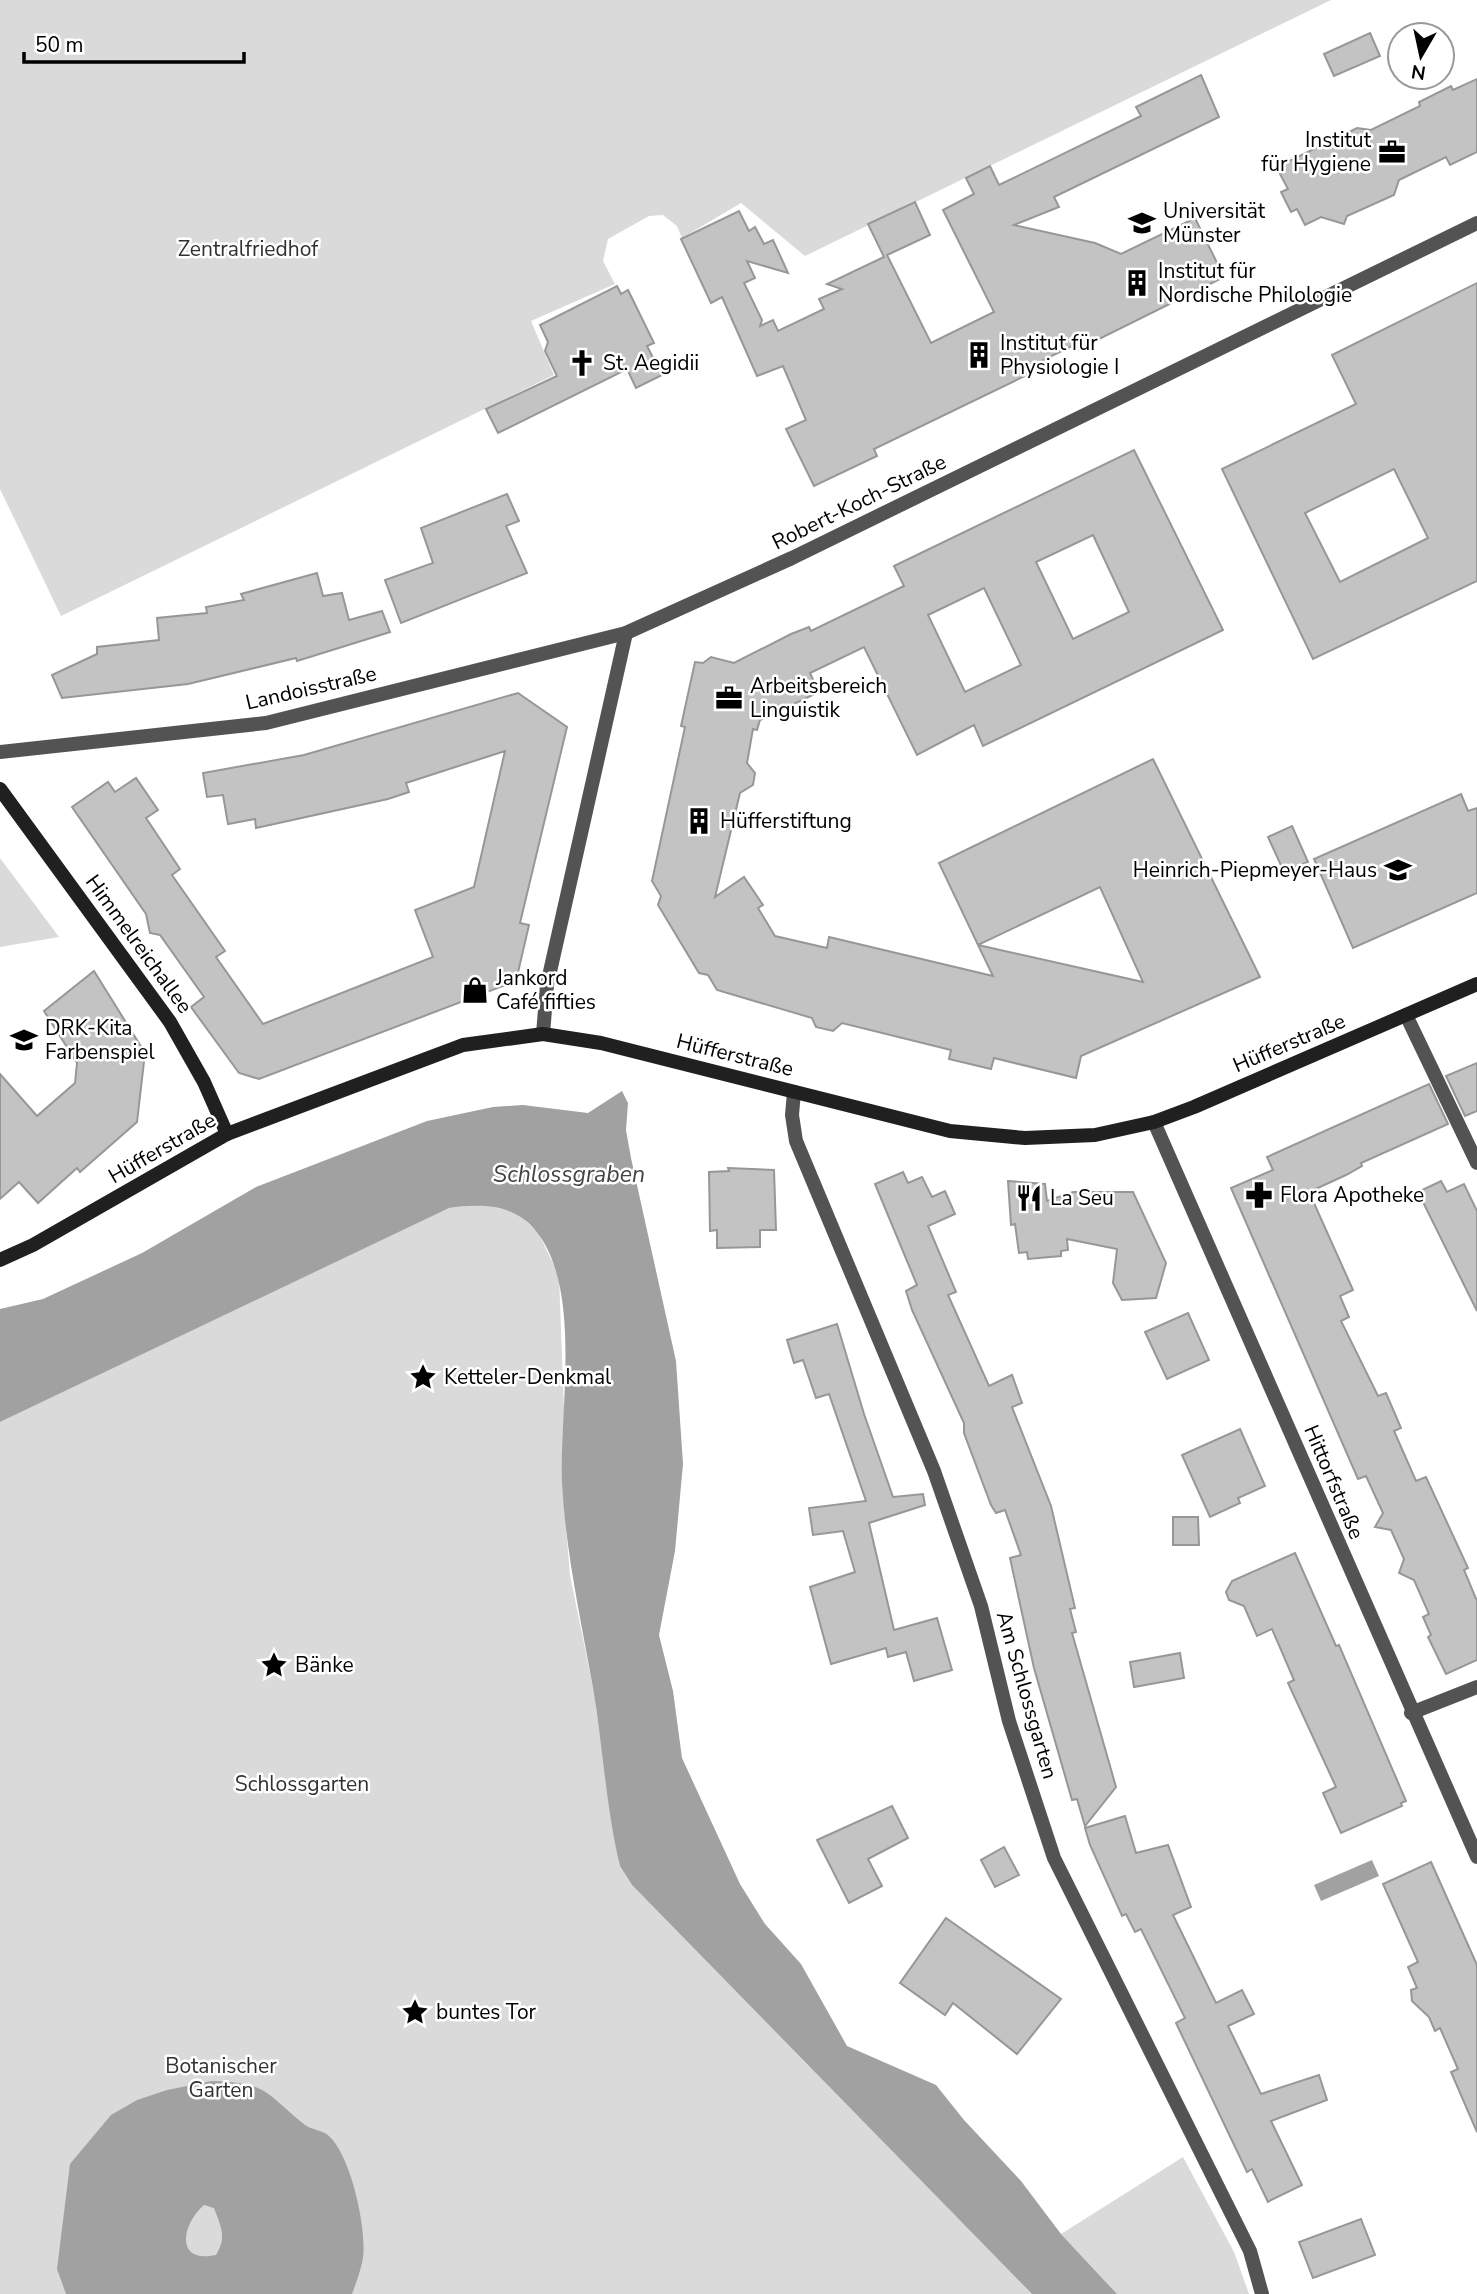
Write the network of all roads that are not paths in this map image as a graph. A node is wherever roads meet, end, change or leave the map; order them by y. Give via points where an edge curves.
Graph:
1 (1477, 223) edge
2 (626, 633) junction
3 (0, 752) edge
4 (0, 789) edge
5 (1477, 985) edge
6 (1406, 1015) junction
7 (543, 1034) junction
8 (794, 1091) junction
9 (1154, 1122) junction
10 (226, 1134) junction
11 (1477, 1163) edge
12 (0, 1260) edge
13 (1477, 1687) edge
14 (1411, 1713) junction
15 (1477, 1857) edge
16 (1262, 2294) edge

1 - 2 street, Robert-Koch-Straße via 792,558
2 - 3 street, Landoisstraße via 266,723
2 - 7 street via 547,985
4 - 10 street, Himmelreichallee via 170,1022 204,1082
5 - 6 street, Hüfferstraße
6 - 9 street, Hüfferstraße
6 - 11 street
7 - 8 street, Hüfferstraße via 601,1043
7 - 10 street, Hüfferstraße via 463,1045
8 - 9 street, Hüfferstraße via 950,1131 1025,1138 1095,1135
8 - 16 street, Am Schlossgarten via 796,1141 934,1471 981,1606 1009,1721 1054,1858 1250,2251
9 - 14 street, Hittorfstraße
10 - 12 street, Hüfferstraße
13 - 14 street
14 - 15 street, Hittorfstraße

